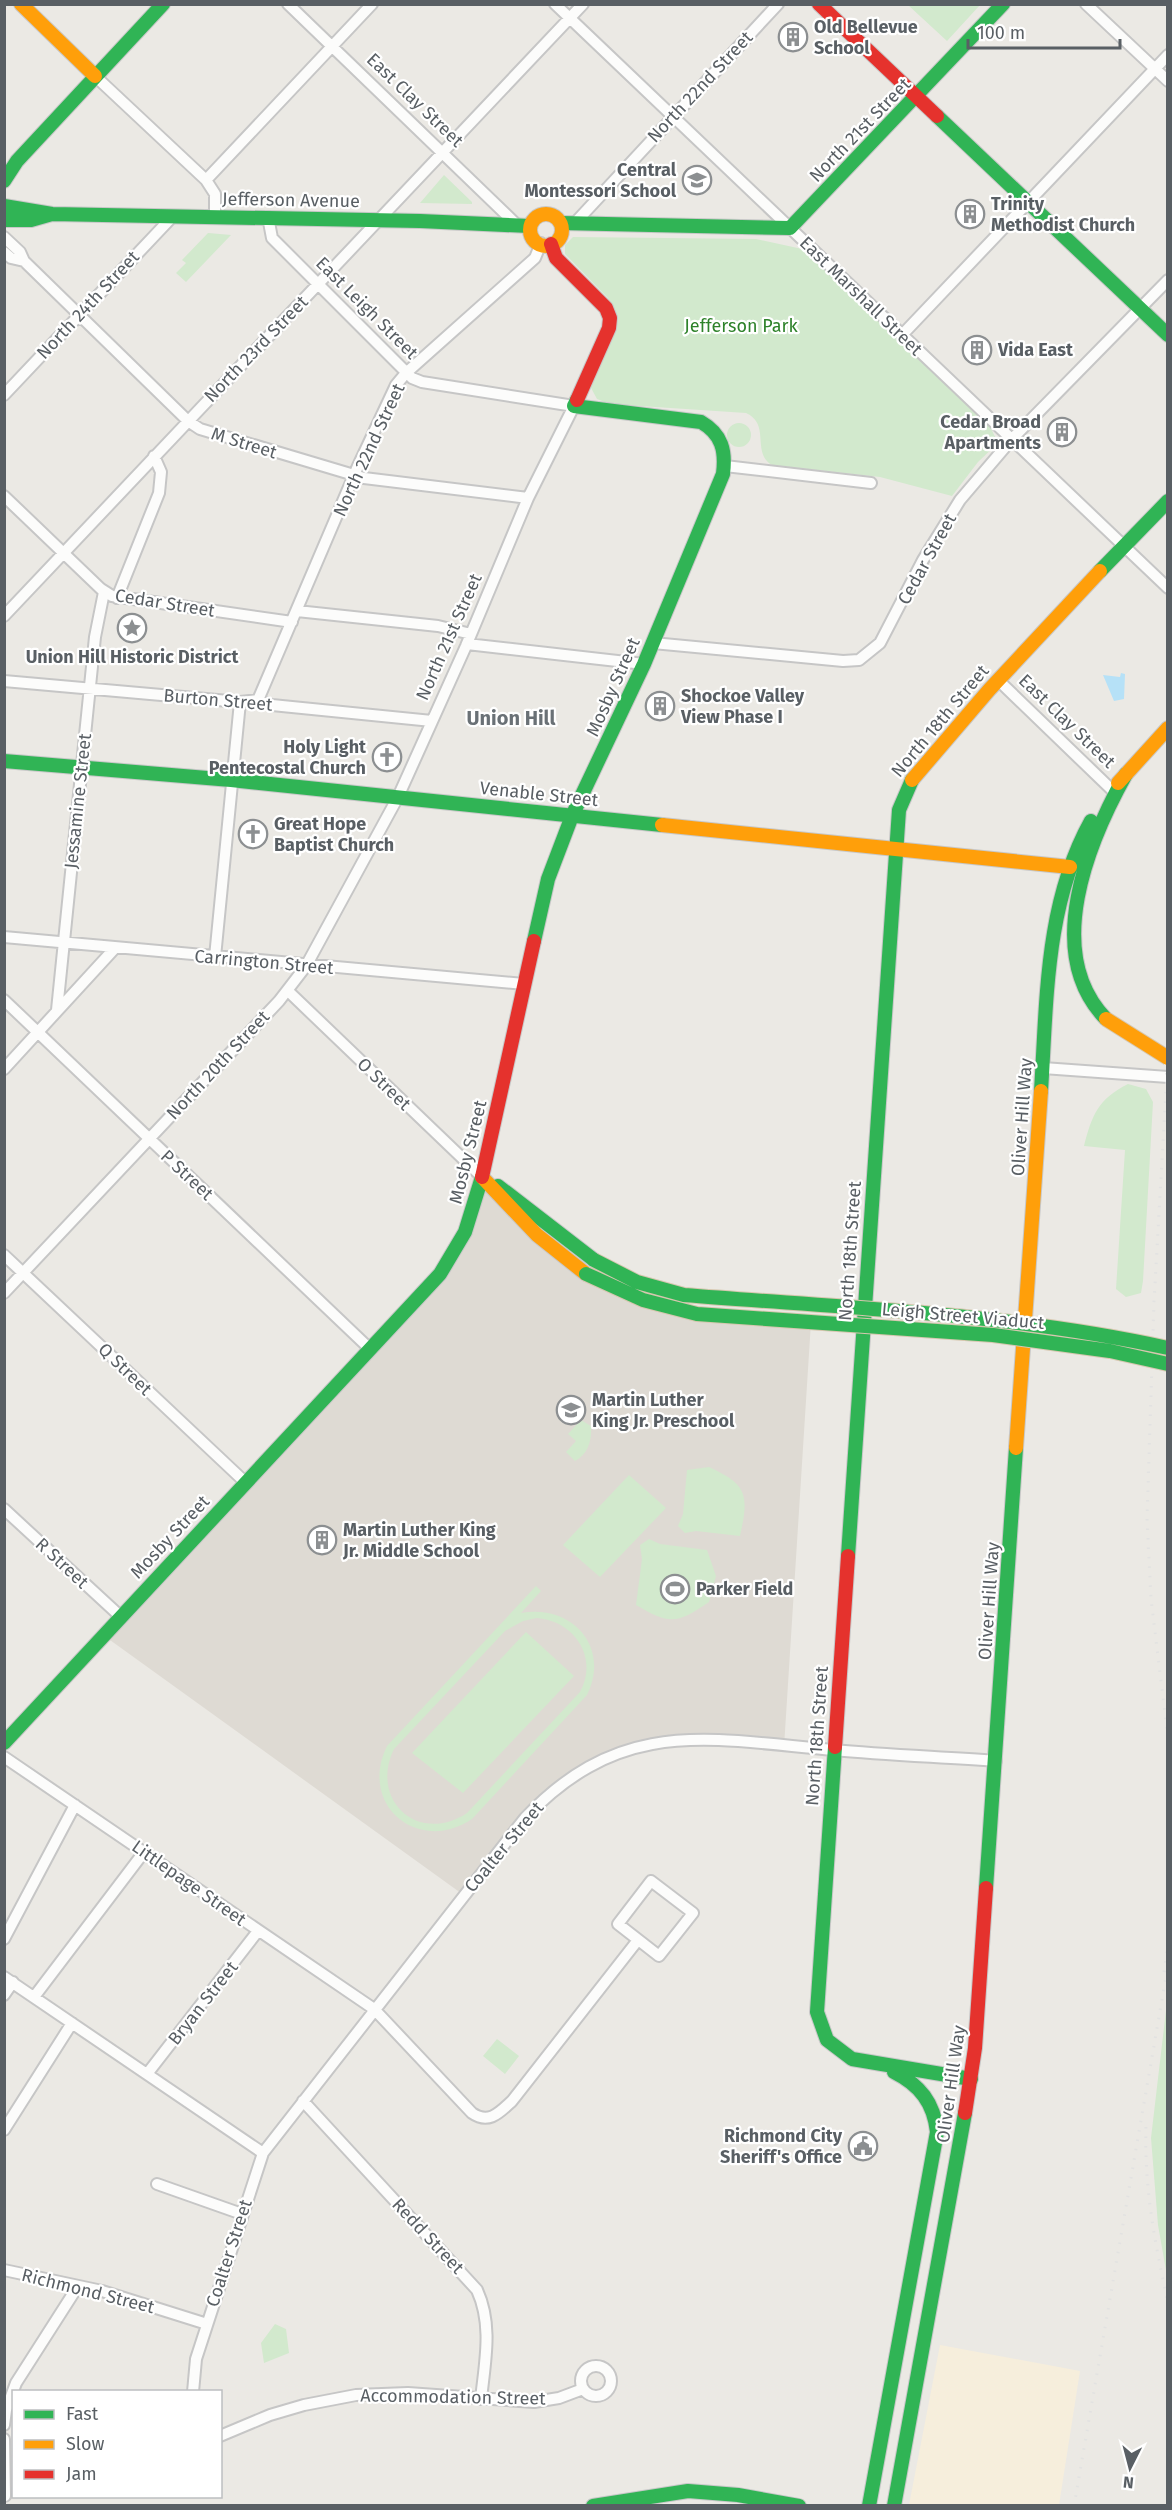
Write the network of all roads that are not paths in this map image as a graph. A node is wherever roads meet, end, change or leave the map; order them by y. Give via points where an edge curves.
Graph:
1 (21, 4) edge
2 (162, 4) edge
3 (288, 4) edge
4 (372, 4) edge
5 (555, 4) edge
6 (583, 4) edge
7 (778, 4) edge
8 (819, 4) edge
9 (1003, 4) edge
10 (1086, 4) edge
11 (569, 19) junction
12 (332, 47) junction
13 (1167, 55) edge
14 (1154, 69) junction
15 (95, 76) junction
16 (1167, 81) edge
17 (917, 97) junction
18 (672, 117) junction
19 (444, 152) junction
20 (11, 163) edge
21 (206, 180) junction
22 (4, 181) edge
23 (1028, 202) junction
24 (4, 206) edge
25 (52, 214) junction
26 (173, 216) junction
27 (215, 216) junction
28 (268, 217) junction
29 (4, 220) edge
30 (380, 220) junction
31 (568, 223) junction
32 (522, 225) junction
33 (790, 228) junction
34 (4, 237) edge
35 (546, 243) junction
36 (4, 252) edge
37 (24, 261) junction
38 (1167, 280) edge
39 (318, 285) junction
40 (1141, 309) junction
41 (78, 315) junction
42 (902, 334) junction
43 (1167, 335) edge
44 (406, 373) junction
45 (4, 395) edge
46 (574, 406) junction
47 (188, 421) junction
48 (1012, 439) junction
49 (154, 456) junction
50 (725, 466) junction
51 (354, 475) junction
52 (871, 483) dead end
53 (4, 496) edge
54 (528, 498) junction
55 (1167, 501) edge
56 (1124, 547) junction
57 (64, 551) junction
58 (1167, 588) edge
59 (104, 592) junction
60 (117, 598) junction
61 (297, 611) junction
62 (4, 616) edge
63 (292, 622) junction
64 (469, 639) junction
65 (653, 643) junction
66 (644, 664) junction
67 (998, 680) junction
68 (4, 681) edge
69 (90, 688) junction
70 (258, 700) junction
71 (240, 702) junction
72 (432, 721) junction
73 (1167, 728) edge
74 (4, 761) edge
75 (81, 768) junction
76 (1126, 774) junction
77 (231, 780) junction
78 (1111, 789) junction
79 (398, 797) junction
80 (572, 816) junction
81 (896, 849) junction
82 (1070, 867) junction
83 (4, 937) edge
84 (62, 943) junction
85 (114, 948) junction
86 (214, 957) junction
87 (306, 966) junction
88 (524, 984) junction
89 (288, 991) junction
90 (4, 1000) edge
91 (57, 1010) junction
92 (39, 1033) junction
93 (1167, 1058) edge
94 (1043, 1068) junction
95 (4, 1069) edge
96 (1167, 1077) edge
97 (149, 1140) junction
98 (482, 1177) junction
99 (4, 1256) edge
100 (23, 1273) junction
101 (4, 1293) edge
102 (1167, 1348) edge
103 (370, 1349) junction
104 (1167, 1364) edge
105 (245, 1482) junction
106 (5, 1512) edge
107 (120, 1616) junction
108 (4, 1743) edge
109 (834, 1750) junction
110 (4, 1757) edge
111 (996, 1761) junction
112 (75, 1805) junction
113 (144, 1852) junction
114 (258, 1931) junction
115 (4, 1939) edge
116 (638, 1940) junction
117 (9, 1980) edge
118 (4, 1995) edge
119 (34, 1997) junction
120 (374, 2009) junction
121 (72, 2023) junction
122 (883, 2066) junction
123 (147, 2074) junction
124 (971, 2079) junction
125 (303, 2101) junction
126 (4, 2130) edge
127 (262, 2153) junction
128 (157, 2184) dead end
129 (242, 2214) junction
130 (4, 2270) edge
131 (78, 2286) junction
132 (207, 2324) junction
133 (583, 2389) dead end
134 (13, 2390) edge
135 (193, 2390) edge
136 (12, 2394) edge
137 (481, 2399) junction
138 (4, 2425) edge
139 (222, 2435) edge
140 (4, 2439) edge
141 (5, 2496) edge
142 (632, 2502) edge
143 (593, 2505) edge
144 (799, 2505) edge
145 (869, 2505) edge
146 (894, 2505) edge

1 - 15 main road
2 - 15 main road
3 - 12 street, East Clay Street
4 - 12 street
5 - 11 street, East Marshall Street
6 - 11 street, North 23rd Street
7 - 18 street, North 22nd Street
8 - 17 main road
9 - 17 main road, North 21st Street
10 - 14 street
11 - 18 street, East Marshall Street
11 - 19 street, North 23rd Street
12 - 19 street, East Clay Street
12 - 21 street
13 - 14 street
14 - 16 street
14 - 23 street
15 - 20 main road
15 - 21 street
17 - 23 main road
17 - 33 main road, North 21st Street
18 - 31 street, North 22nd Street
18 - 33 street, East Marshall Street
19 - 30 street, North 23rd Street
19 - 32 street, East Clay Street
20 - 22 main road
21 - 27 street via 215,194
23 - 40 main road
23 - 42 street
24 - 25 main road, Jefferson Avenue
25 - 26 main road, Jefferson Avenue
25 - 29 main road, Jefferson Avenue via 31,220
26 - 27 main road, Jefferson Avenue
26 - 41 street, North 24th Street
27 - 28 main road, Jefferson Avenue
28 - 30 main road, Jefferson Avenue
28 - 39 street, East Leigh Street via 272,238
30 - 32 main road, Jefferson Avenue
30 - 39 street, North 23rd Street
31 - 32 main road via 553,216 541,216
31 - 33 main road
31 - 35 main road via 562,236
32 - 35 main road via 532,238
33 - 42 street, East Marshall Street
34 - 37 street, M Street
35 - 44 street, North 22nd Street via 535,258
35 - 46 main road, North 21st Street via 610,316 608,331
36 - 37 street, M Street
37 - 41 street, M Street
38 - 40 street, Cedar Street
39 - 44 street, East Leigh Street
39 - 47 street, North 23rd Street
40 - 43 main road
40 - 48 street, Cedar Street
41 - 45 street, North 24th Street
41 - 47 street, M Street
42 - 48 street, East Marshall Street
44 - 46 street, East Leigh Street via 422,382
44 - 51 street, North 22nd Street via 396,386
46 - 50 main road via 706,424 717,435
46 - 54 street, North 21st Street
47 - 49 street, North 23rd Street
47 - 51 street, M Street via 202,430
48 - 56 street, East Marshall Street
48 - 65 street, Cedar Street via 960,500 888,632 866,657 843,660
49 - 57 street, North 23rd Street
49 - 60 street via 161,472 159,493
50 - 52 street
50 - 65 main road, Mosby Street
51 - 54 street, M Street
51 - 61 street, North 22nd Street
53 - 57 street, Cedar Street
54 - 64 street, North 21st Street
55 - 56 main road, North 18th Street
56 - 58 street, East Marshall Street
56 - 67 main road, North 18th Street
57 - 59 street, Cedar Street
57 - 62 street, North 23rd Street
59 - 60 street, Cedar Street
59 - 69 street, Jessamine Street
60 - 63 street, Cedar Street
61 - 63 street, North 22nd Street
61 - 64 street via 438,626
63 - 70 street, North 22nd Street
64 - 66 street
64 - 72 street, North 21st Street
65 - 66 main road, Mosby Street
66 - 80 main road, Mosby Street
67 - 78 street, East Clay Street
67 - 81 main road, North 18th Street via 912,778 899,810
68 - 69 street, Burton Street
69 - 71 street, Burton Street
69 - 75 street, Jessamine Street
70 - 71 street, Burton Street
70 - 72 street, Burton Street via 272,705
71 - 77 street
72 - 79 street, North 21st Street
73 - 76 main road, Oliver Hill Way
74 - 75 main road, Venable Street
75 - 77 main road, Venable Street
75 - 84 street, Jessamine Street
76 - 78 main road, Oliver Hill Way
76 - 93 main road, bridge via 1088,853 1077,927 1080,976 1095,1009
77 - 79 main road, Venable Street
77 - 86 street
78 - 82 main road, Oliver Hill Way
79 - 80 main road, Venable Street
79 - 87 street, North 21st Street
80 - 81 main road, Venable Street
80 - 88 main road, Mosby Street via 548,879
81 - 82 main road, Venable Street
81 - 109 main road, North 18th Street
82 - 94 main road, Oliver Hill Way via 1055,917 1050,953
83 - 84 street, Carrington Street
84 - 85 street, Carrington Street
84 - 91 street, Jessamine Street
85 - 86 street, Carrington Street
85 - 91 street
86 - 87 street, Carrington Street
87 - 88 street, Carrington Street
87 - 89 street, North 20th Street
88 - 98 main road, Mosby Street
89 - 97 street, North 20th Street
89 - 98 street, O Street
90 - 92 street, P Street
91 - 92 street
92 - 95 street
92 - 97 street, P Street
94 - 96 street
94 - 111 main road, Oliver Hill Way
97 - 100 street, North 20th Street
97 - 103 street, P Street
98 - 102 main road, Leigh Street Viaduct, bridge via 511,1194 594,1260 637,1282 684,1295 1011,1321 1100,1333
98 - 103 main road, Mosby Street via 470,1220 449,1262
98 - 104 main road, Leigh Street Viaduct, bridge via 533,1232 586,1274 643,1300 697,1314 1037,1339
99 - 100 street, Q Street
100 - 101 street, North 20th Street
100 - 105 street, Q Street
103 - 105 main road, Mosby Street
105 - 107 main road, Mosby Street
106 - 107 street, R Street
107 - 108 main road, Mosby Street
109 - 111 street, Coalter Street
109 - 120 street, Coalter Street via 683,1738 650,1743 587,1767 560,1785 525,1818
109 - 122 main road, North 18th Street via 817,2012 820,2026 834,2048 852,2059
110 - 112 street, Littlepage Street
111 - 124 main road, Oliver Hill Way
112 - 113 street, Littlepage Street
112 - 115 street
113 - 114 street, Littlepage Street
113 - 119 street
114 - 120 street, Littlepage Street
114 - 123 street, Bryan Street
116 - 116 street via 659,1956 693,1913 651,1881 618,1924
116 - 120 street via 512,2100 490,2118 472,2113
117 - 118 street
117 - 119 street
119 - 121 street
120 - 125 street, Coalter Street
121 - 123 street
121 - 126 street
122 - 124 main road
122 - 145 main road, Oliver Hill Way via 923,2091 935,2115 937,2133
123 - 127 street
124 - 146 main road, Oliver Hill Way
125 - 127 street, Coalter Street
125 - 137 street, Redd Street via 477,2290 488,2326
127 - 129 street, Coalter Street
128 - 129 street
129 - 132 street, Coalter Street
130 - 131 street, Richmond Street
131 - 132 street, Richmond Street
131 - 134 street
132 - 135 street, Coalter Street via 194,2367
133 - 137 street, Accommodation Street via 541,2401
136 - 138 street
137 - 139 street, Accommodation Street via 408,2393 356,2395 304,2405
140 - 141 street
142 - 143 main road
142 - 144 main road via 674,2492 705,2491

